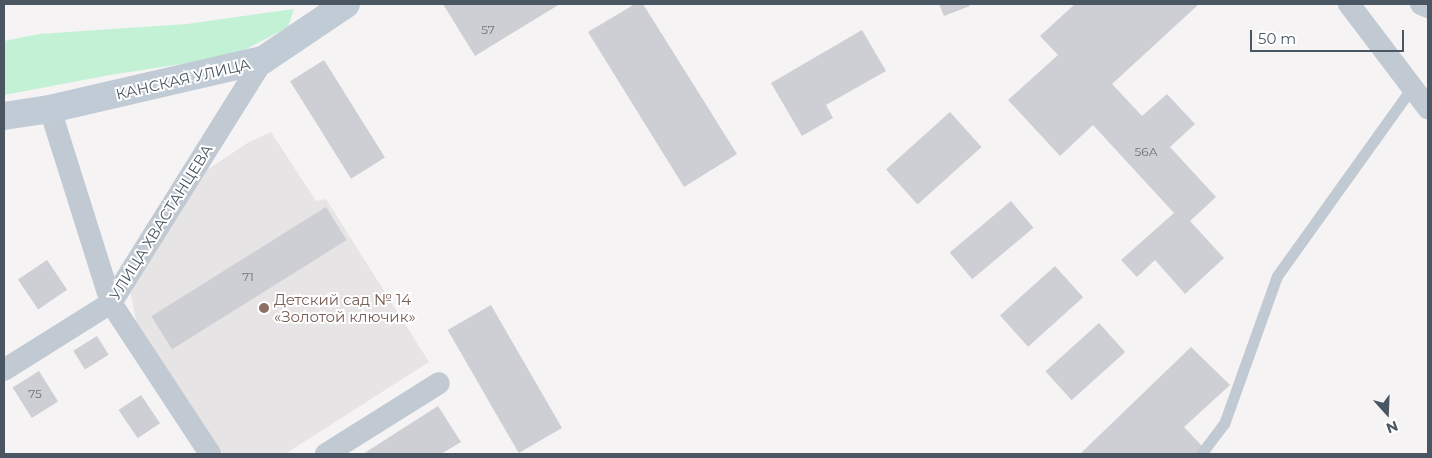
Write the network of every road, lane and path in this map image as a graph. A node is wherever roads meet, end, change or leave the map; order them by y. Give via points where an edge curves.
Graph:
1 (346, 4) edge
2 (1349, 4) edge
3 (1421, 4) edge
4 (1428, 6) edge
5 (263, 60) junction
6 (1413, 86) junction
7 (1428, 108) edge
8 (50, 109) junction
9 (4, 116) edge
10 (110, 303) junction
11 (4, 370) edge
12 (440, 383) dead end
13 (210, 454) edge
14 (326, 454) edge
15 (1201, 454) edge

1 - 5 street, КАНСКАЯ УЛИЦА
2 - 6 street
3 - 4 street
5 - 8 street, КАНСКАЯ УЛИЦА
5 - 10 street, УЛИЦА ХВАСТАНЦЕВА
6 - 7 street
6 - 15 lane via 1277,276 1224,424
8 - 9 street, КАНСКАЯ УЛИЦА
8 - 10 street
10 - 11 street, УЛИЦА ХВАСТАНЦЕВА
10 - 13 street
12 - 14 street

